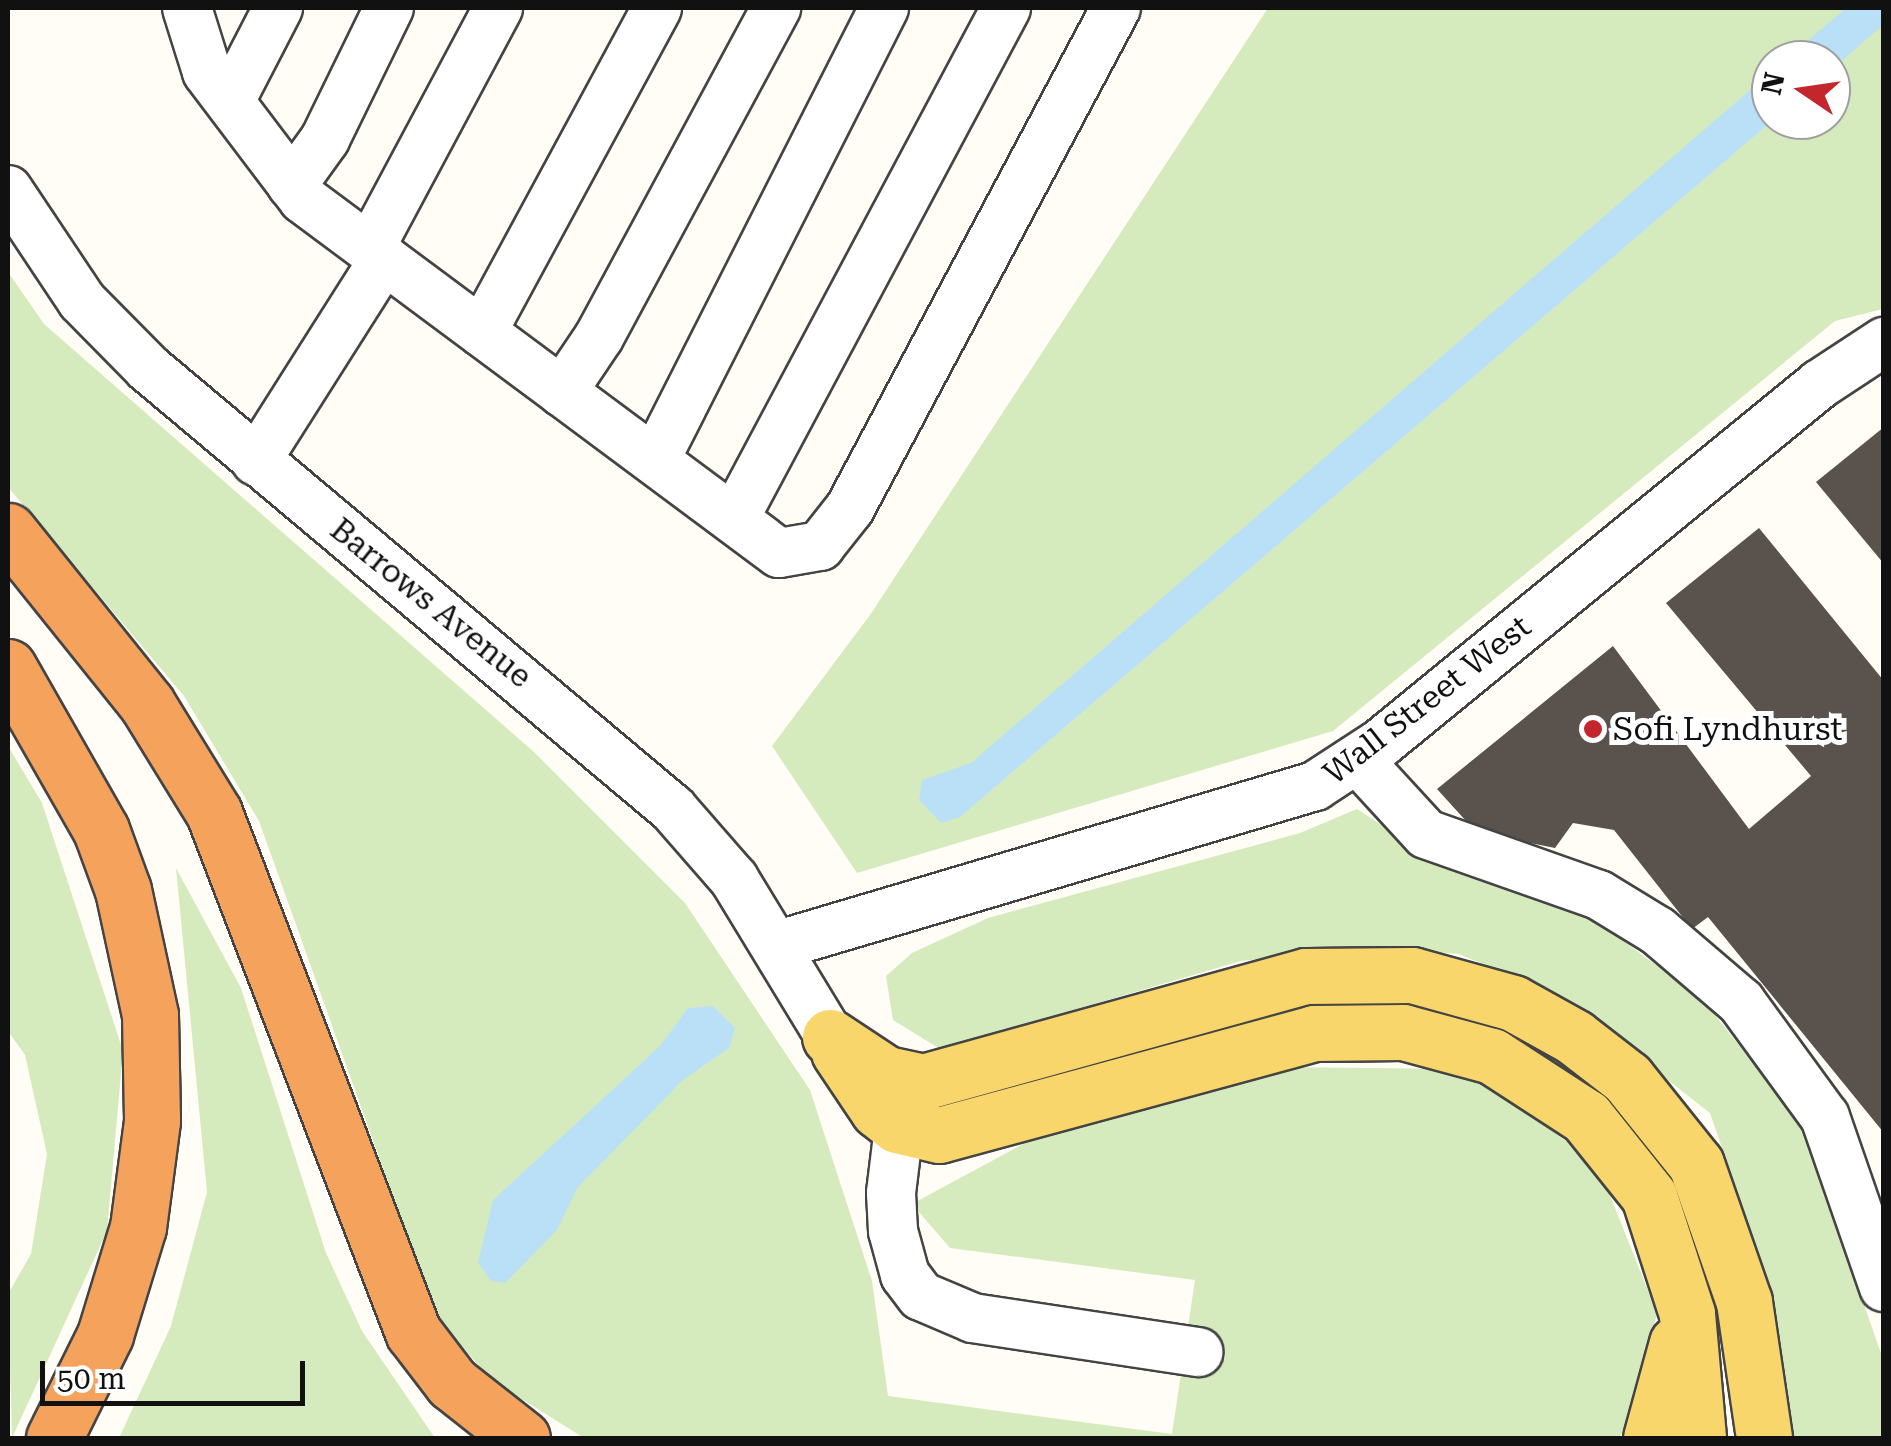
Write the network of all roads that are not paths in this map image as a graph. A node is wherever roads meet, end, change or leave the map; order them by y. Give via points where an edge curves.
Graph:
1 (187, 8) edge
2 (278, 8) edge
3 (389, 8) edge
4 (498, 8) edge
5 (657, 8) edge
6 (776, 8) edge
7 (884, 8) edge
8 (1006, 8) edge
9 (1116, 8) edge
10 (230, 101) junction
11 (292, 184) junction
12 (8, 190) edge
13 (377, 254) junction
14 (482, 332) junction
15 (1884, 342) edge
16 (562, 392) junction
17 (654, 460) junction
18 (256, 461) junction
19 (734, 519) junction
20 (8, 531) edge
21 (8, 667) edge
22 (1358, 760) junction
23 (779, 945) junction
24 (830, 1036) joint
25 (901, 1103) junction
26 (1670, 1245) junction
27 (1884, 1287) edge
28 (1198, 1352) dead end
29 (65, 1421) edge
30 (522, 1438) edge
31 (1651, 1438) edge
32 (1698, 1438) edge
33 (1764, 1438) edge

1 - 10 street via 208,72
2 - 10 street
3 - 11 street via 325,139
4 - 13 street
5 - 14 street
6 - 16 street
7 - 17 street
8 - 19 street
9 - 19 street via 850,508 820,546 779,553
10 - 11 street
11 - 13 street
12 - 18 street, Barrows Avenue via 82,302
13 - 14 street
13 - 18 street
14 - 16 street
15 - 22 street, Wall Street West via 1820,384
16 - 17 street
17 - 19 street
18 - 23 street, Barrows Avenue via 639,776 704,842
20 - 30 highway via 147,704 214,813 413,1332 452,1383
21 - 29 highway via 101,830 124,890 150,1014 152,1122 138,1227 106,1335
22 - 23 street, Wall Street West via 1266,806
22 - 27 street via 1426,834 1599,896 1734,966 1825,1117
23 - 24 street, Barrows Avenue
24 - 25 main road
25 - 26 main road via 939,1135 1314,1033 1433,1036 1519,1069 1586,1117 1635,1172
25 - 28 street via 893,1231 904,1275 921,1296 974,1318
25 - 33 main road via 940,1080 1306,976 1412,975 1513,1003 1627,1078 1696,1164 1741,1289
26 - 31 main road via 1678,1347
26 - 32 main road via 1694,1348

